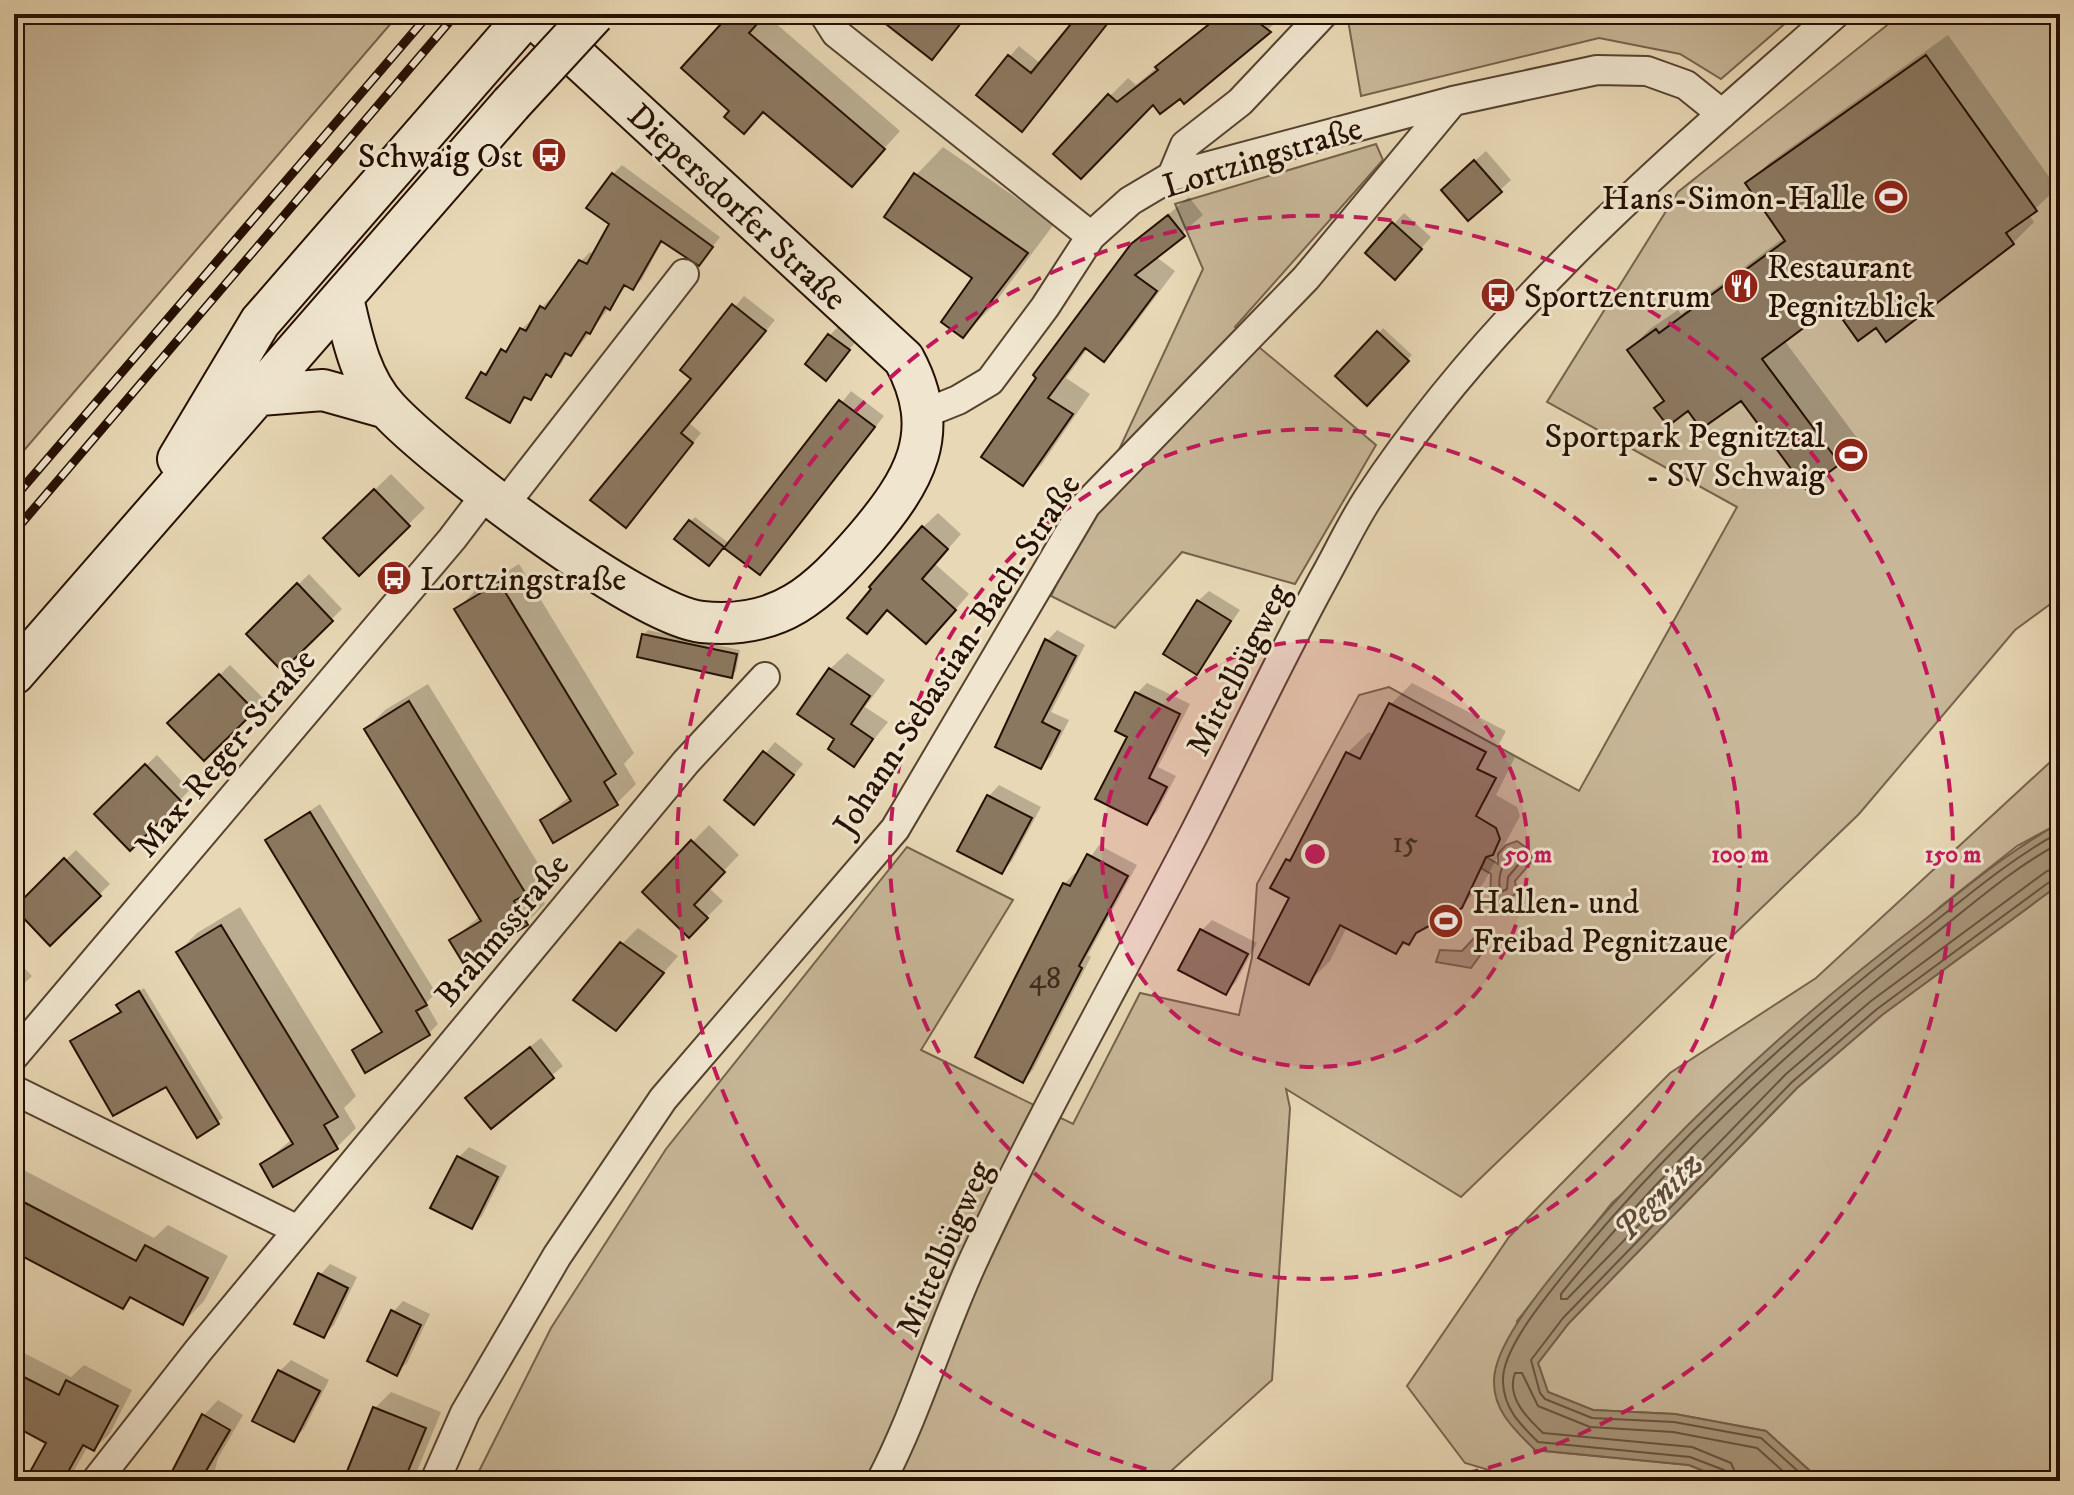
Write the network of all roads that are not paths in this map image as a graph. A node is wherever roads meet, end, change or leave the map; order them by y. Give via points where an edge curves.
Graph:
1 (529, 14) edge
2 (594, 14) edge
3 (824, 14) edge
4 (1323, 14) edge
5 (1835, 14) edge
6 (1453, 101) junction
7 (1722, 114) junction
8 (1172, 176) junction
9 (1091, 236) junction
10 (684, 274) dead end
11 (343, 298) junction
12 (260, 395) junction
13 (387, 408) junction
14 (923, 414) junction
15 (496, 499) junction
16 (133, 535) junction
17 (14, 674) edge
18 (765, 677) dead end
19 (14, 1056) edge
20 (14, 1090) edge
21 (298, 1230) junction
22 (96, 1481) edge
23 (435, 1481) edge
24 (881, 1481) edge

1 - 14 main road, Diepersdorfer Straße via 904,359
1 - 16 main road via 260,322
2 - 11 main road, bridge
3 - 9 street via 836,33
4 - 8 street via 1240,102 1185,145
5 - 7 street, Mittelbügweg
6 - 7 street, Lortzingstraße via 1597,70 1647,71 1686,85
6 - 8 street, Lortzingstraße
6 - 23 street, Johann-Sebastian-Bach-Straße via 1306,278 1086,505 895,829 663,1099 557,1256 465,1413
7 - 24 street, Mittelbügweg via 1515,310 1367,501 1018,1168 971,1264
8 - 9 street, Lortzingstraße via 1130,201
9 - 14 street, Lortzingstraße via 990,381
10 - 15 street
11 - 12 main road
11 - 13 main road via 356,355
12 - 13 main road via 323,390
12 - 16 main road
13 - 15 main road
14 - 15 main road via 917,458 903,495 828,582 794,607 770,616 721,623 670,614 612,581
15 - 19 street, Max-Reger-Straße via 452,539
16 - 17 main road
18 - 21 street, Brahmsstraße via 686,762
20 - 21 street
21 - 22 street, Brahmsstraße

